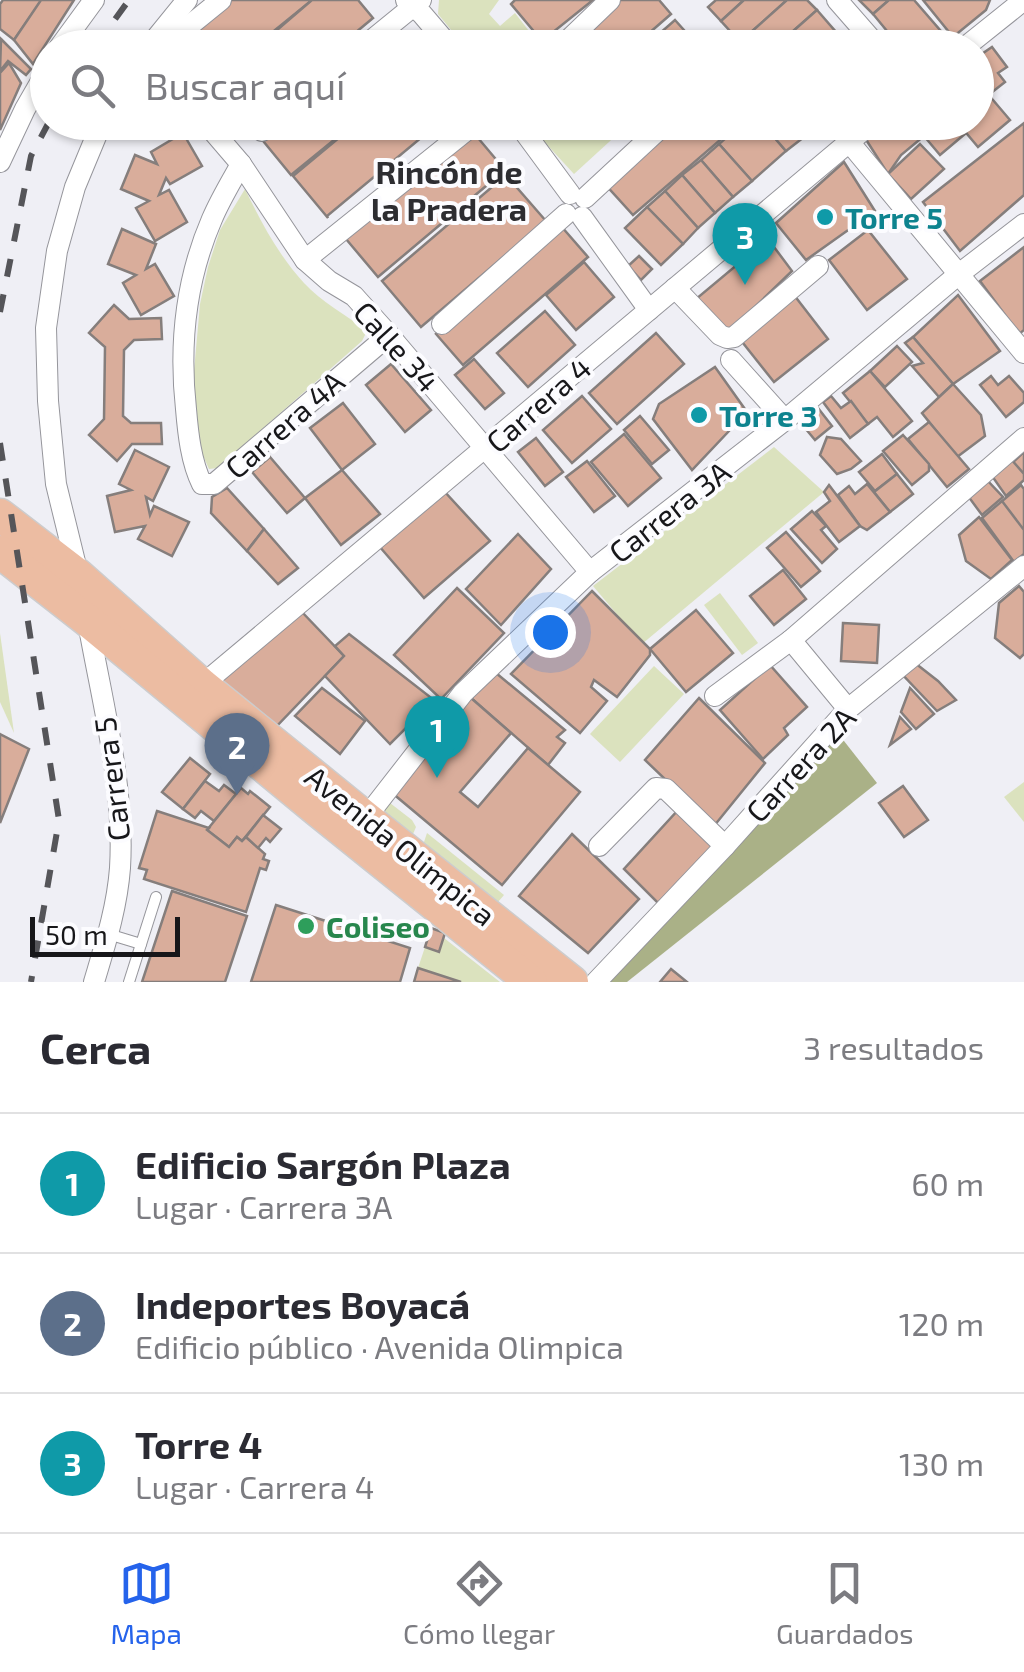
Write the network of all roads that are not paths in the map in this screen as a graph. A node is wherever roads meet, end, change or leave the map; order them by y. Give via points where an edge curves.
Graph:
1 (94, 0) edge
2 (187, 0) edge
3 (222, 0) edge
4 (610, 0) edge
5 (836, 0) edge
6 (1024, 0) edge
7 (413, 2) edge
8 (73, 30) edge
9 (163, 30) edge
10 (184, 30) dead end
11 (382, 30) edge
12 (436, 30) edge
13 (579, 30) edge
14 (863, 30) edge
15 (986, 30) edge
16 (30, 100) edge
17 (94, 140) edge
18 (220, 140) edge
19 (455, 140) edge
20 (529, 140) edge
21 (647, 140) edge
22 (853, 140) edge
23 (850, 143) junction
24 (0, 162) edge
25 (241, 164) junction
26 (575, 206) junction
27 (1024, 224) edge
28 (305, 260) junction
29 (818, 266) dead end
30 (959, 274) junction
31 (675, 288) junction
32 (648, 310) junction
33 (442, 324) dead end
34 (390, 335) junction
35 (1024, 353) edge
36 (731, 360) dead end
37 (785, 420) junction
38 (1024, 438) edge
39 (486, 448) junction
40 (0, 515) edge
41 (0, 552) edge
42 (1024, 566) edge
43 (590, 572) junction
44 (78, 574) junction
45 (87, 620) junction
46 (791, 640) junction
47 (202, 685) junction
48 (715, 696) dead end
49 (848, 709) junction
50 (358, 827) junction
51 (599, 846) dead end
52 (725, 846) junction
53 (156, 898) dead end
54 (108, 934) junction
55 (141, 944) junction
56 (94, 982) edge
57 (129, 982) edge
58 (531, 982) edge
59 (572, 982) edge
60 (596, 982) edge

1 - 8 street
2 - 9 street
3 - 10 street
4 - 13 street
5 - 14 street
6 - 15 street
7 - 11 street
7 - 12 street
16 - 24 street
17 - 44 street, Carrera 5 via 74,187 46,328 56,484
18 - 25 street, Calle 34
19 - 28 street
20 - 26 street
21 - 26 street
22 - 23 street, Carrera 4
23 - 30 street
23 - 31 street, Carrera 4
25 - 28 street, Calle 34
25 - 34 street, Carrera 4A via 212,220 186,312 182,370 202,484 214,484
26 - 32 street
26 - 33 street
27 - 30 street, Carrera 3A
28 - 34 street, Calle 34 via 354,296
29 - 31 street via 728,338
30 - 35 street
30 - 37 street, Carrera 3A
31 - 32 street, Carrera 4
32 - 39 street, Carrera 4
34 - 39 street, Calle 34
36 - 37 street
37 - 43 street, Carrera 3A
38 - 46 street
39 - 43 street, Calle 34
39 - 47 street, Carrera 4
40 - 44 main road, Avenida Olimpica
41 - 45 main road, Avenida Olimpica
42 - 49 street, Carrera 2A
43 - 50 street, Carrera 3A via 463,693
44 - 45 street, Carrera 5
44 - 47 main road, Avenida Olimpica
45 - 50 main road, Avenida Olimpica via 317,810
45 - 54 street, Carrera 5 via 121,818
46 - 48 street
46 - 49 street
47 - 50 main road, Avenida Olimpica
49 - 52 street, Carrera 2A
50 - 58 main road, Avenida Olimpica
50 - 59 main road, Avenida Olimpica
51 - 52 street via 661,787
52 - 60 street, Carrera 2A
53 - 55 lane
54 - 55 lane
54 - 56 street, Carrera 5
55 - 57 lane

